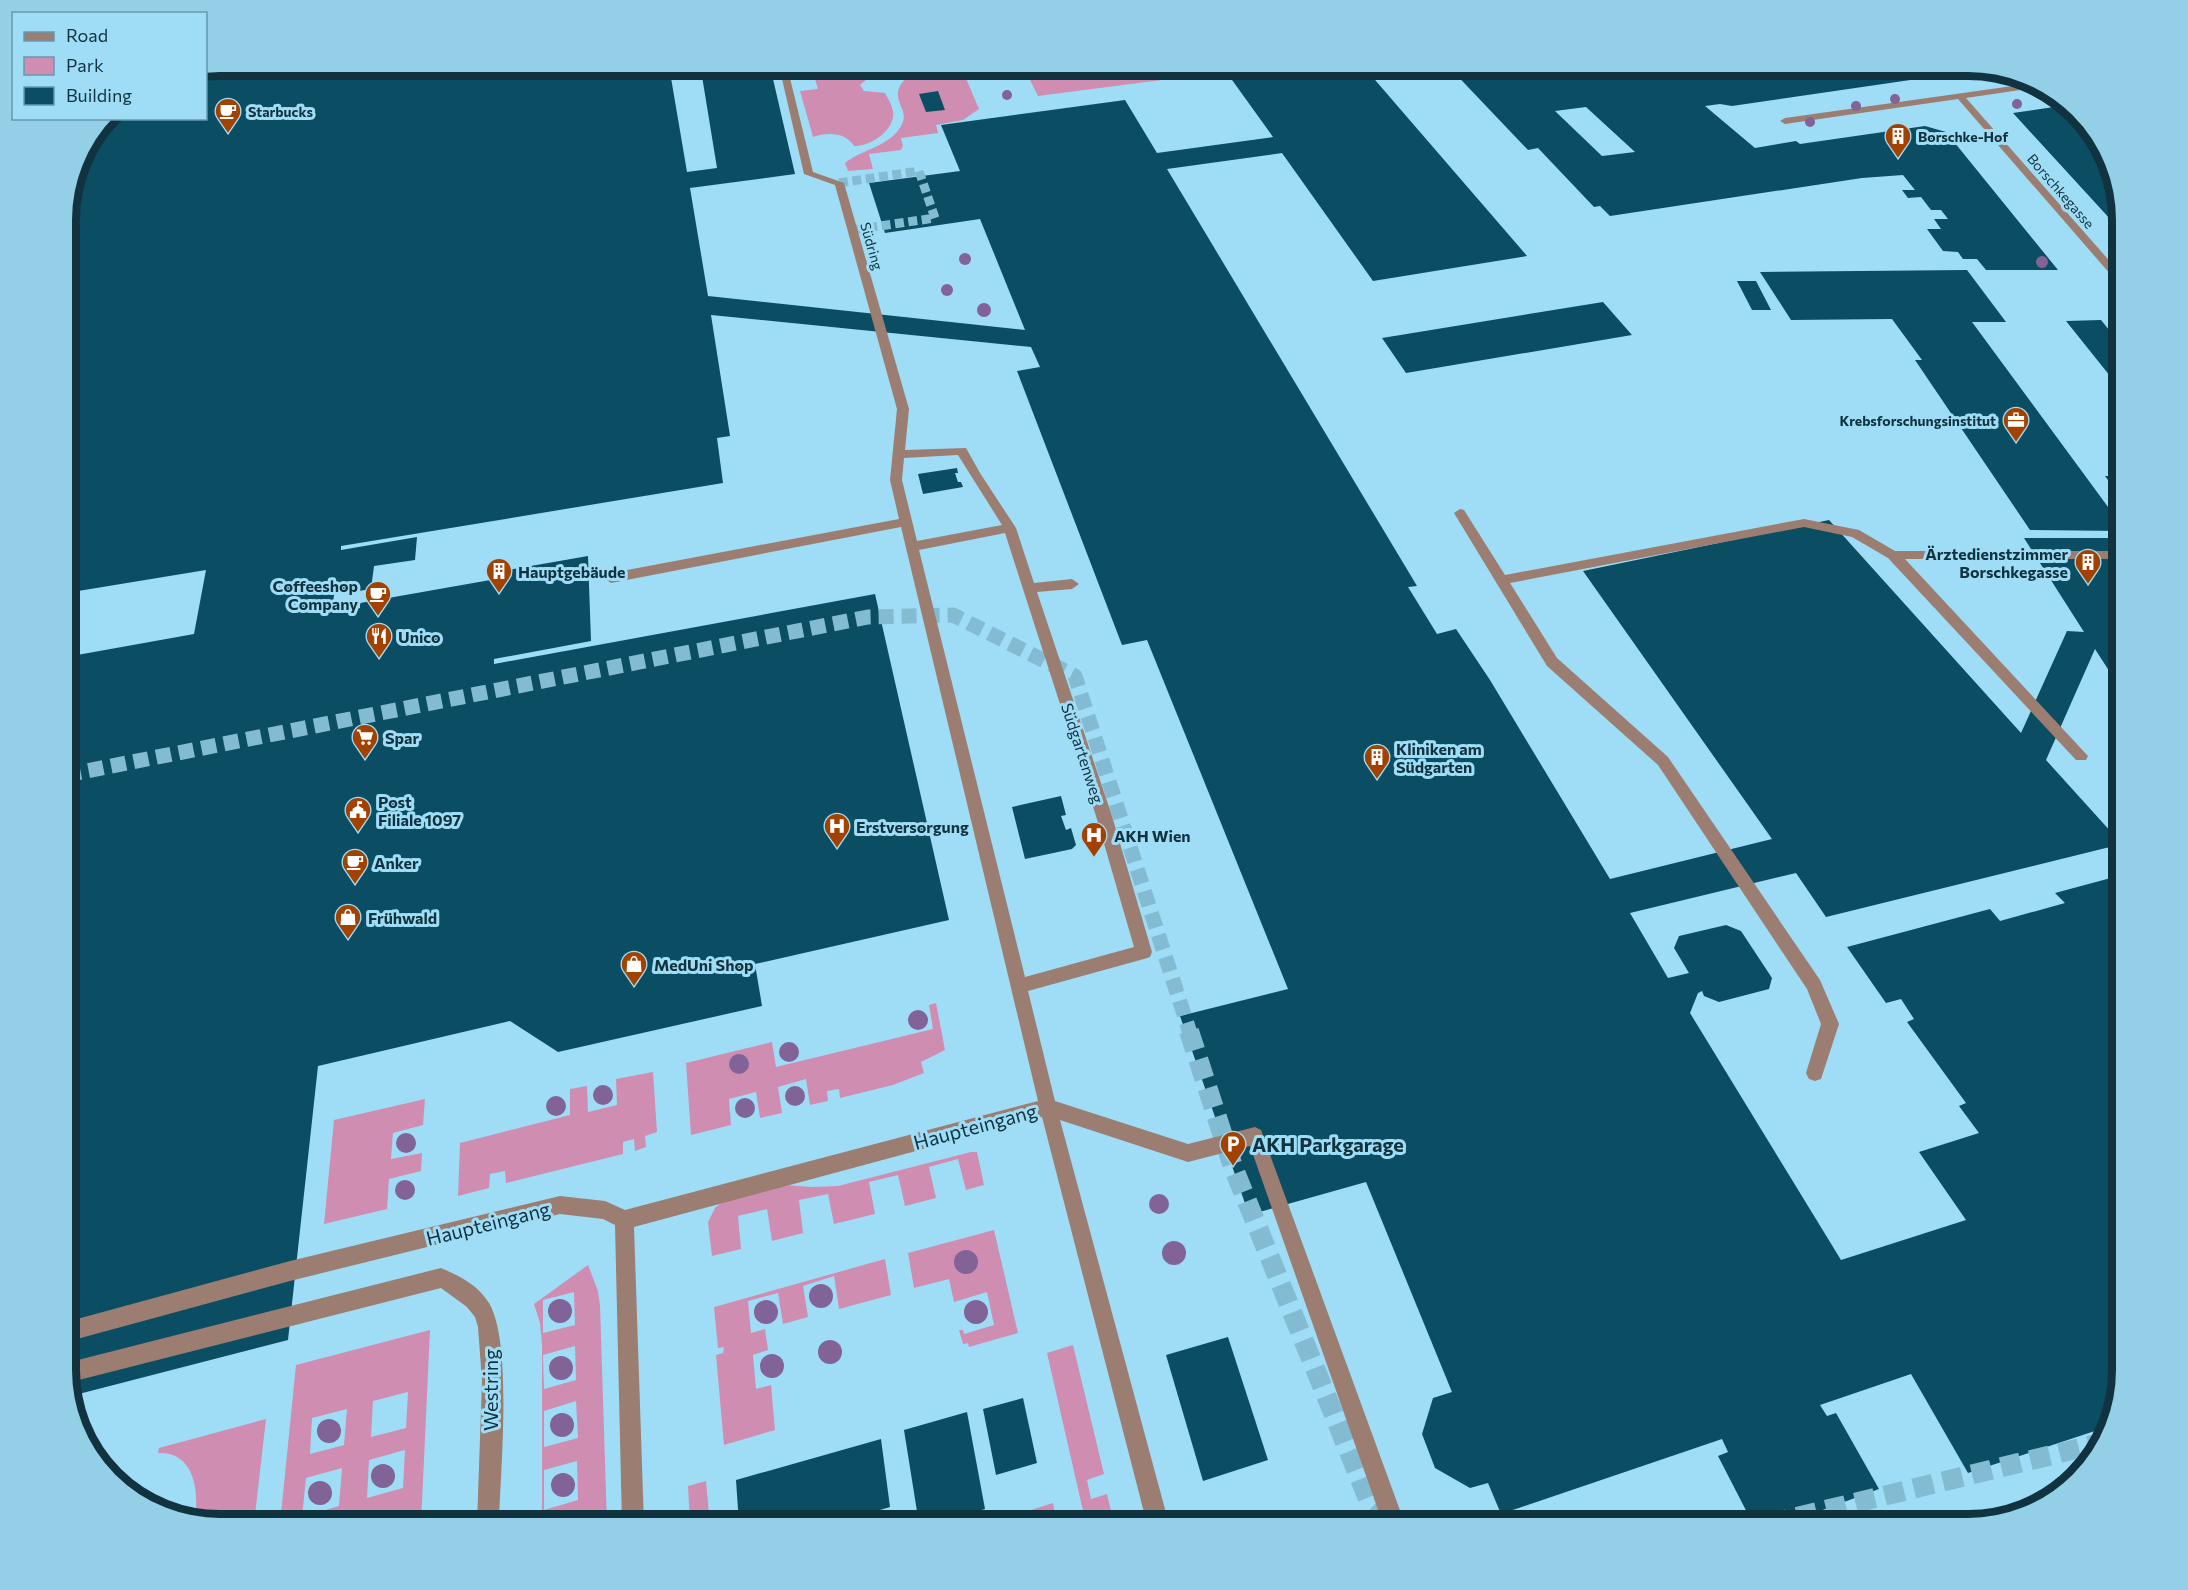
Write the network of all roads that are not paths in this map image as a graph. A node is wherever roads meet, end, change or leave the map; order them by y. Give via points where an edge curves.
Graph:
1 (786, 77) edge
2 (2023, 87) edge
3 (1960, 96) junction
4 (1785, 121) dead end
5 (2112, 270) edge
6 (898, 454) junction
7 (1460, 513) dead end
8 (906, 522) junction
9 (1010, 528) junction
10 (911, 547) junction
11 (1893, 555) junction
12 (2112, 555) edge
13 (611, 578) dead end
14 (1500, 580) junction
15 (1072, 584) dead end
16 (1030, 588) junction
17 (2081, 756) dead end
18 (1019, 986) junction
19 (1815, 1072) dead end
20 (1048, 1107) junction
21 (624, 1220) junction
22 (77, 1329) edge
23 (77, 1370) edge
24 (488, 1514) edge
25 (633, 1514) edge
26 (1155, 1514) edge
27 (1390, 1514) edge

1 - 6 street, Südring via 809,174 839,183 903,409
2 - 3 street
3 - 4 street
3 - 5 street, Borschkegasse
6 - 8 street, Südring via 896,480
6 - 9 street via 962,451
7 - 14 street
8 - 10 street
8 - 13 street
9 - 10 street
9 - 16 street, Südgartenweg
10 - 18 street
11 - 12 street
11 - 14 street via 1855,533 1804,523
11 - 17 street
14 - 19 street via 1552,662 1663,761 1814,986 1830,1023
15 - 16 street
16 - 18 street, Südgartenweg via 1144,952
18 - 20 street
20 - 21 street, Haupteingang
20 - 26 street
20 - 27 street via 1188,1153 1256,1136
21 - 22 street, Haupteingang via 605,1210 560,1205 290,1271
21 - 25 street
23 - 24 street, Westring via 441,1278 467,1292 484,1314 492,1347

